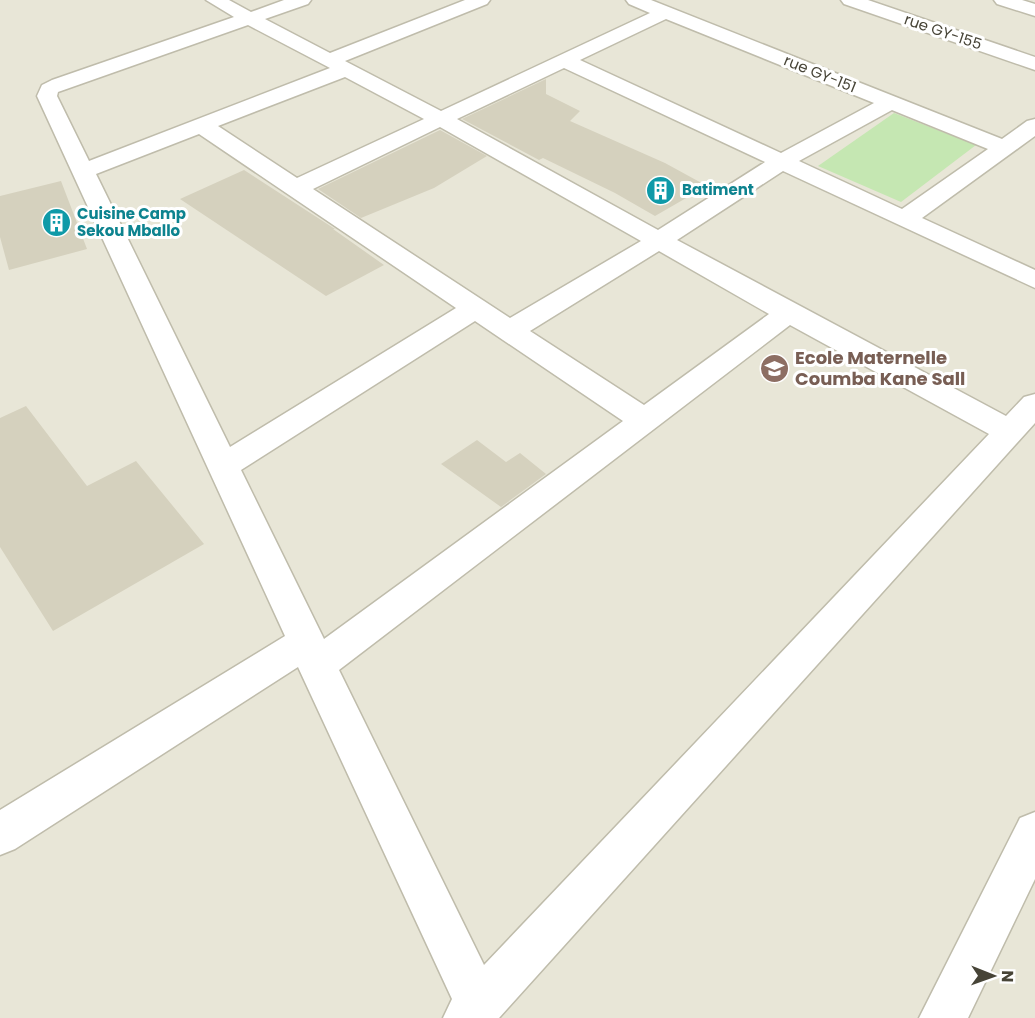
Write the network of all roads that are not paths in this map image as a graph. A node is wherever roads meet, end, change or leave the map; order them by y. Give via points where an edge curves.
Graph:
1 (215, 0) edge
2 (302, 0) edge
3 (425, 0) edge
4 (481, 0) edge
5 (636, 0) edge
6 (850, 0) edge
7 (1003, 0) edge
8 (1035, 10) edge
9 (451, 12) junction
10 (666, 12) junction
11 (248, 18) junction
12 (564, 60) junction
13 (1035, 64) edge
14 (336, 66) junction
15 (891, 102) junction
16 (441, 119) junction
17 (201, 125) junction
18 (1035, 126) edge
19 (1005, 148) junction
20 (783, 161) junction
21 (83, 171) junction
22 (296, 188) junction
23 (904, 219) junction
24 (660, 240) junction
25 (1035, 280) edge
26 (476, 308) junction
27 (788, 313) junction
28 (509, 331) junction
29 (1022, 418) edge
30 (645, 421) junction
31 (222, 467) junction
32 (310, 654) junction
33 (1035, 833) edge
34 (0, 834) edge
35 (473, 1011) edge
36 (943, 1018) edge

1 - 11 street
2 - 11 street
3 - 9 street
4 - 9 street
5 - 10 street, rue GY-151
6 - 13 street, rue GY-155
7 - 8 street
9 - 14 street
10 - 12 street
10 - 15 street, rue GY-151
11 - 14 street
11 - 21 street via 49,89 47,96
12 - 16 street
12 - 20 street
14 - 16 street
14 - 17 street
15 - 19 street, rue GY-151
15 - 20 street
16 - 22 street
16 - 24 street
17 - 21 street
17 - 22 street
18 - 19 street
19 - 23 street
20 - 23 street
20 - 24 street
21 - 31 street
22 - 26 street
23 - 25 street
24 - 27 street
24 - 28 street
26 - 28 street
26 - 31 street
27 - 29 street
27 - 30 street
28 - 30 street
29 - 35 street
30 - 32 street
31 - 32 street
32 - 34 street
32 - 35 street
33 - 36 street

